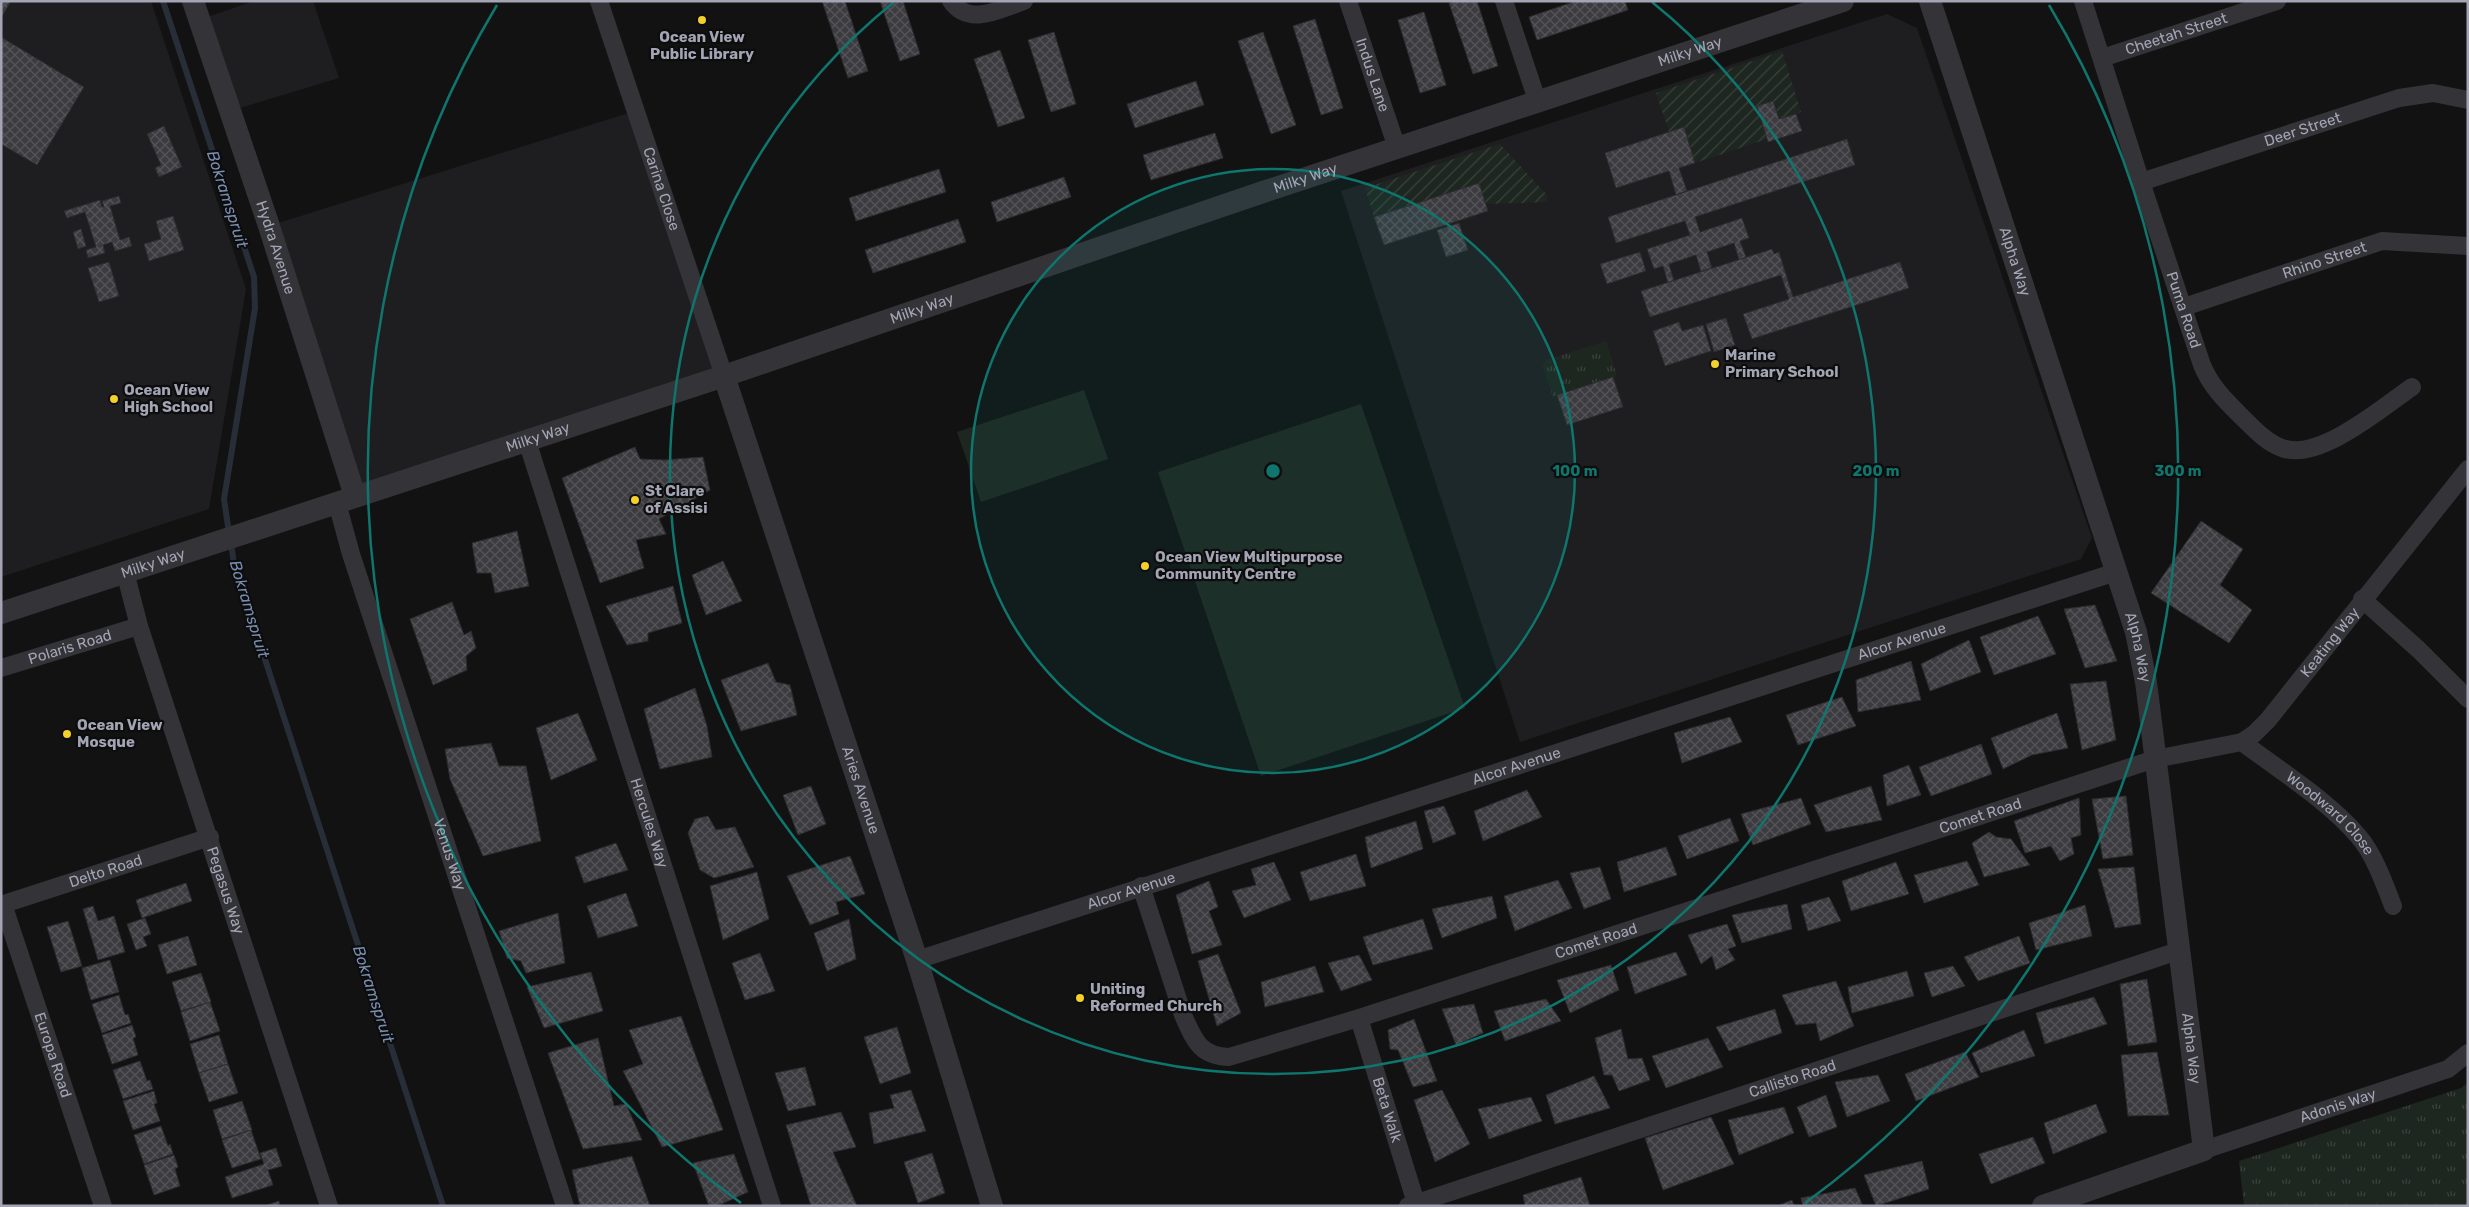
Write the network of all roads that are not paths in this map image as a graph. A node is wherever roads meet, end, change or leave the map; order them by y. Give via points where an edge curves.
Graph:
1 (193, 1) edge
2 (599, 1) edge
3 (951, 1) edge
4 (1024, 1) edge
5 (1348, 1) edge
6 (1504, 1) edge
7 (1843, 1) edge
8 (1930, 1) edge
9 (2084, 1) edge
10 (2277, 1) edge
11 (2102, 58) junction
12 (2468, 100) edge
13 (1538, 103) junction
14 (1397, 148) junction
15 (2140, 182) junction
16 (2468, 246) edge
17 (2184, 307) junction
18 (724, 376) junction
19 (2412, 387) dead end
20 (527, 441) junction
21 (2468, 468) edge
22 (346, 499) junction
23 (125, 572) junction
24 (2116, 572) junction
25 (2362, 599) junction
26 (1, 613) edge
27 (139, 626) junction
28 (1, 668) edge
29 (2468, 699) edge
30 (2242, 742) junction
31 (2155, 759) junction
32 (210, 837) junction
33 (1140, 886) junction
34 (2, 904) edge
35 (2393, 906) dead end
36 (2178, 951) junction
37 (917, 960) junction
38 (1359, 1018) junction
39 (2468, 1053) edge
40 (2204, 1150) junction
41 (1412, 1204) edge
42 (103, 1206) edge
43 (329, 1206) edge
44 (565, 1206) edge
45 (772, 1206) edge
46 (992, 1206) edge
47 (2043, 1206) edge

1 - 22 street, Hydra Avenue via 269,226
2 - 18 street, Carina Close
3 - 4 street via 960,11 972,16
5 - 14 street, Indus Lane
6 - 13 street
7 - 13 street, Milky Way
8 - 24 street, Alpha Way
9 - 11 street, Puma Road
10 - 11 street, Cheetah Street
11 - 15 street, Puma Road
12 - 15 street, Deer Street via 2433,93 2399,98
13 - 14 street, Milky Way
14 - 18 street, Milky Way
15 - 17 street, Puma Road
16 - 17 street, Rhino Street via 2382,241
17 - 19 street, Puma Road via 2202,365 2217,392 2260,435 2283,449 2313,448 2354,427
18 - 20 street, Milky Way
18 - 37 street, Aries Avenue
20 - 22 street, Milky Way
20 - 45 street, Hercules Way
21 - 25 street, Keating Way
22 - 23 street, Milky Way
22 - 44 street, Venus Way via 354,563
23 - 26 street, Milky Way
23 - 27 street, Pegasus Way
24 - 31 street, Alpha Way via 2138,640
24 - 33 street, Alcor Avenue
25 - 29 street
25 - 30 street, Keating Way via 2268,720
27 - 28 street, Polaris Road
27 - 32 street, Pegasus Way
30 - 31 street, Keating Way
30 - 35 street, Woodward Close via 2334,812 2359,837
31 - 36 street, Alpha Way
31 - 38 street, Comet Road
32 - 34 street, Delto Road
32 - 43 street, Pegasus Way
33 - 37 street, Alcor Avenue
33 - 38 street, Comet Road via 1183,1015 1200,1048 1209,1054 1228,1057
34 - 42 street, Europa Road
36 - 40 street, Alpha Way
36 - 41 street, Callisto Road
37 - 46 street, Aries Avenue
38 - 41 street, Beta Walk
39 - 40 street, Adonis Way via 2448,1069
40 - 47 street

